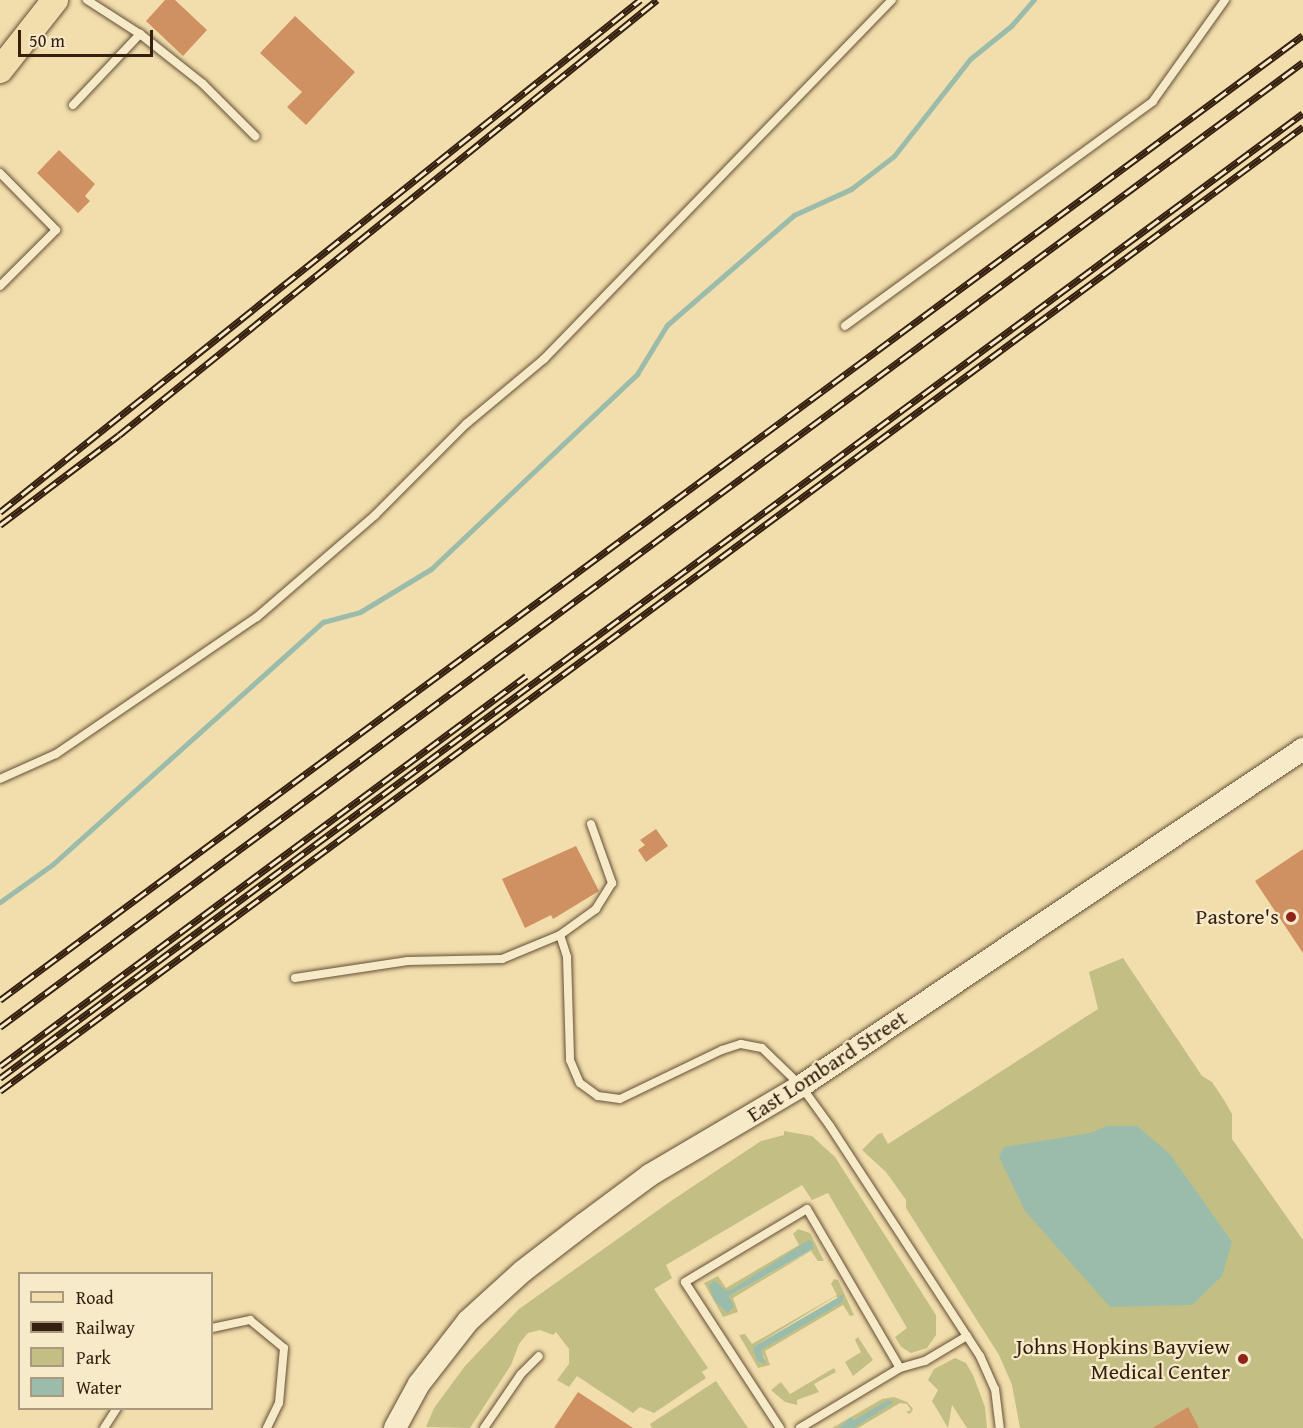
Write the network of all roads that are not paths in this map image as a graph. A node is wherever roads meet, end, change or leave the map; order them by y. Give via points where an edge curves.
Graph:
1 (56, 0) edge
2 (87, 0) edge
3 (892, 0) edge
4 (1225, 0) edge
5 (140, 34) junction
6 (0, 70) edge
7 (73, 105) dead end
8 (255, 136) dead end
9 (0, 173) edge
10 (0, 286) edge
11 (845, 326) dead end
12 (1303, 749) edge
13 (0, 779) edge
14 (591, 824) dead end
15 (560, 934) junction
16 (295, 978) dead end
17 (801, 1086) junction
18 (213, 1328) edge
19 (967, 1336) junction
20 (539, 1356) dead end
21 (900, 1368) junction
22 (116, 1410) edge
23 (104, 1428) edge
24 (267, 1428) edge
25 (394, 1428) edge
26 (484, 1428) edge
27 (780, 1428) edge
28 (800, 1428) edge
29 (1000, 1428) edge

1 - 6 main road
2 - 5 lane
3 - 13 lane via 544,359 466,424 357,531 257,617 56,754
4 - 11 lane via 1154,101
5 - 7 lane
5 - 8 lane via 203,84
9 - 10 lane via 56,230
12 - 17 main road, East Lombard Street
14 - 15 lane via 612,883 596,909
15 - 16 lane via 502,959 408,961
15 - 17 lane via 567,957 570,1060 589,1092 620,1099 741,1044 762,1048
17 - 19 lane
17 - 25 main road, East Lombard Street via 650,1176 522,1271 468,1321 419,1384
18 - 24 lane via 250,1320 284,1348 279,1403
19 - 21 lane via 925,1361
19 - 29 lane via 992,1380
20 - 26 lane via 521,1374
21 - 27 lane via 807,1209 685,1282
21 - 28 lane
22 - 23 lane

